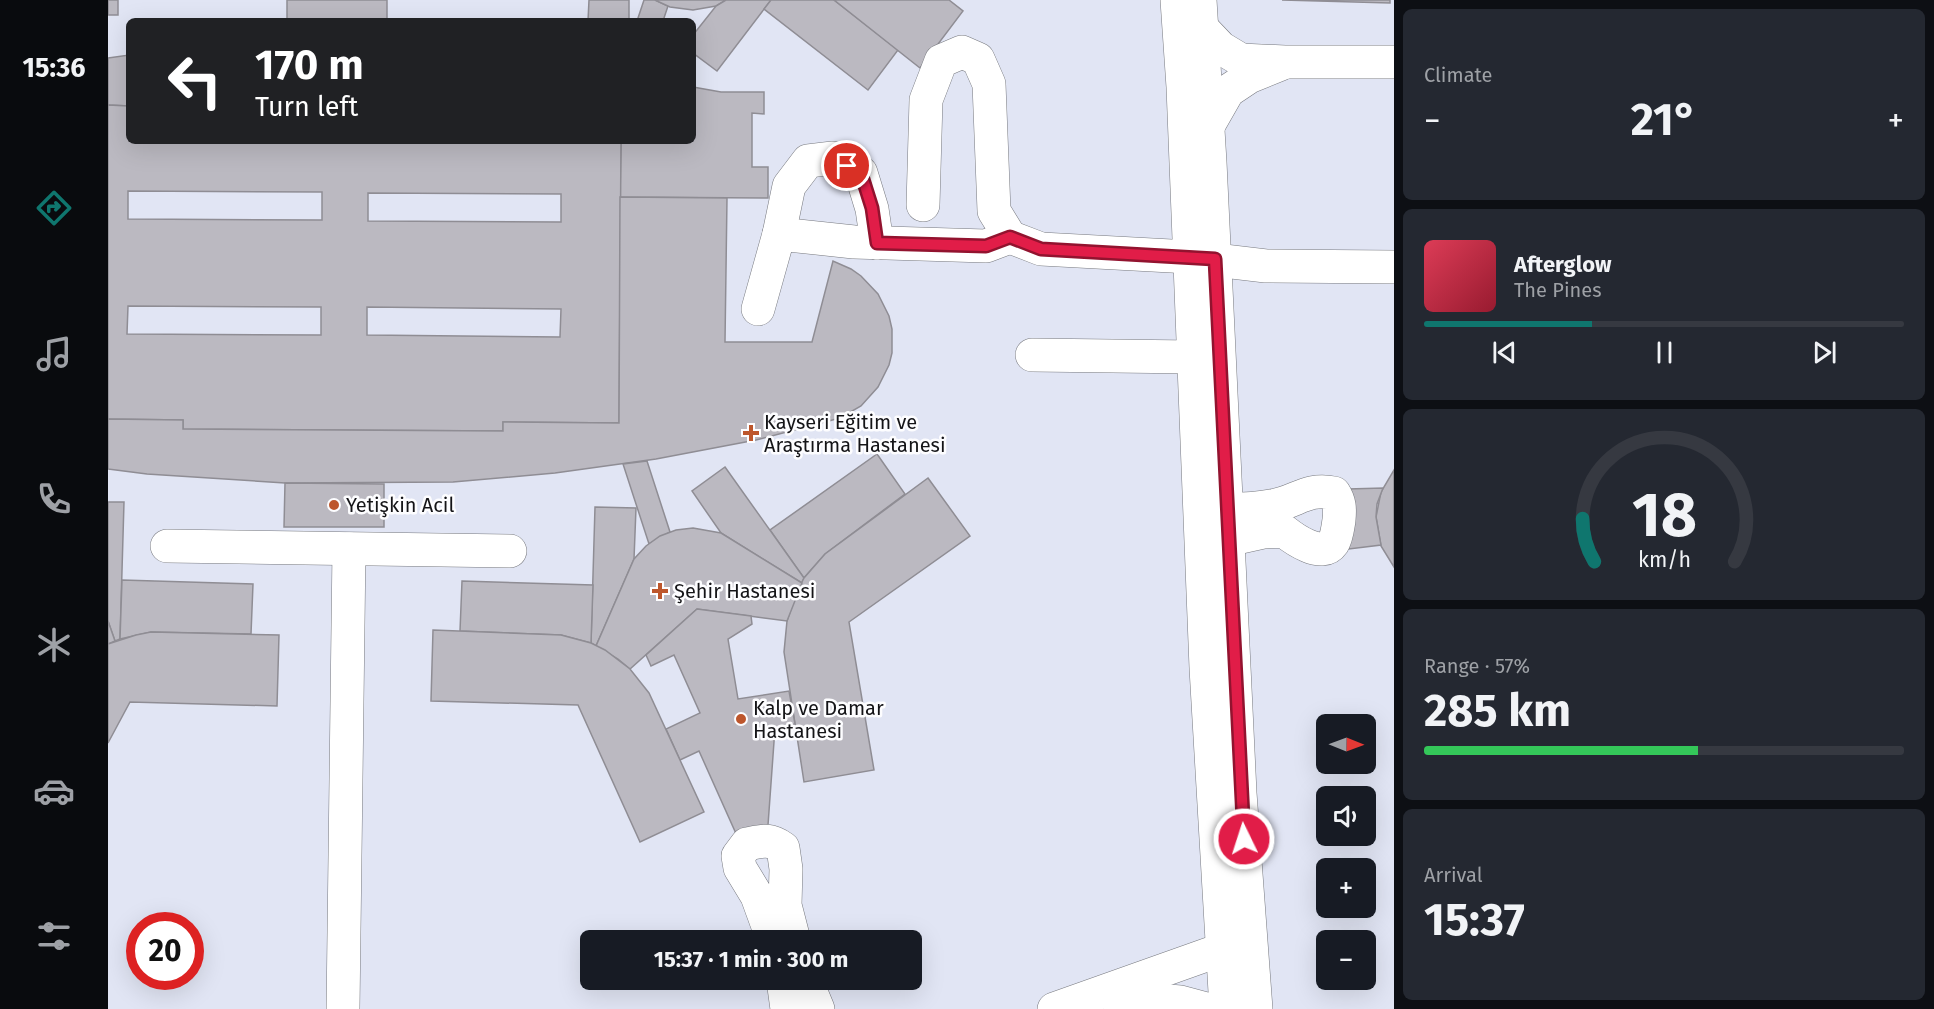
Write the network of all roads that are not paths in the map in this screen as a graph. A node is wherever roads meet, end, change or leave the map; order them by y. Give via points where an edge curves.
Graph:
1 (1177, 0) edge
2 (1201, 14) edge
3 (1285, 62) junction
4 (1394, 62) edge
5 (1208, 126) junction
6 (923, 205) dead end
7 (779, 234) junction
8 (1010, 237) junction
9 (877, 243) junction
10 (1202, 258) junction
11 (1394, 267) edge
12 (1394, 282) edge
13 (1216, 302) junction
14 (758, 309) dead end
15 (1032, 355) dead end
16 (1193, 357) junction
17 (1302, 494) junction
18 (1214, 524) junction
19 (1298, 542) junction
20 (167, 546) dead end
21 (349, 549) junction
22 (510, 551) dead end
23 (769, 930) edge
24 (791, 930) edge
25 (1237, 952) junction
26 (784, 990) edge
27 (810, 990) edge
28 (343, 1009) edge
29 (787, 1009) edge
30 (818, 1009) edge
31 (1054, 1009) edge
32 (1120, 1009) edge
33 (1206, 1009) edge
34 (1226, 1009) edge
35 (1256, 1009) edge

1 - 10 lane
2 - 3 lane via 1221,48 1241,60
2 - 5 lane
3 - 4 lane
3 - 5 lane via 1249,77 1228,92
5 - 10 lane
6 - 8 lane via 926,100 941,61 962,52 978,59 989,84 994,211
7 - 9 lane
7 - 9 lane via 789,186 808,161 833,158 861,173
7 - 14 lane
8 - 9 lane via 986,246
8 - 10 lane via 1041,249
10 - 11 lane via 1266,266
10 - 13 lane
10 - 16 lane
12 - 13 lane via 1258,282 1240,287
13 - 18 lane
15 - 16 lane
16 - 18 lane
17 - 18 lane via 1288,503
17 - 19 lane via 1293,521
17 - 19 lane via 1334,493 1339,500 1338,528 1334,543 1327,548
18 - 19 lane via 1284,531
18 - 25 lane via 1240,793
20 - 21 lane
21 - 22 lane
21 - 28 lane
23 - 24 lane via 738,856 747,844 773,841 783,848 784,906
25 - 31 lane
25 - 34 lane
25 - 35 lane
26 - 29 lane
27 - 30 lane
32 - 33 lane via 1146,999

